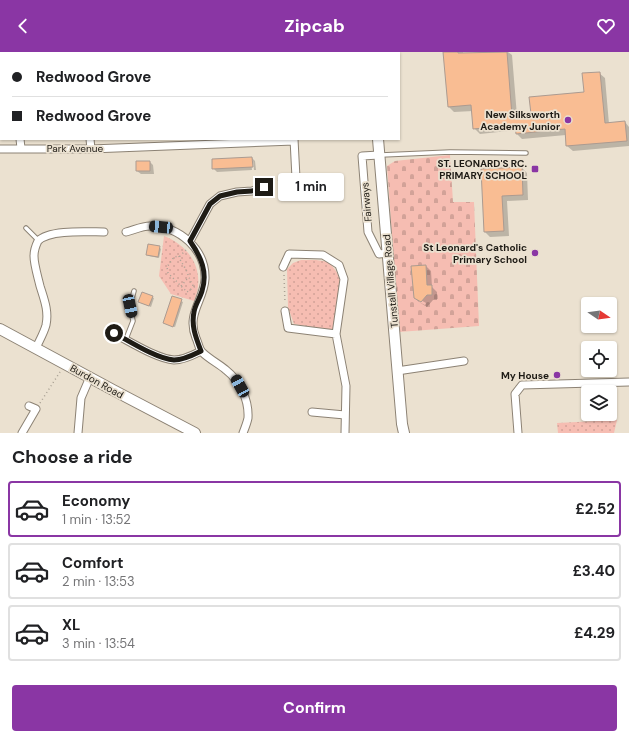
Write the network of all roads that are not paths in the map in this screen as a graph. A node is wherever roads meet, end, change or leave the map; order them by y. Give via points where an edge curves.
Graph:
1 (20, 140) edge
2 (90, 140) edge
3 (294, 140) edge
4 (378, 140) edge
5 (21, 148) junction
6 (0, 149) edge
7 (91, 149) junction
8 (526, 153) dead end
9 (379, 155) junction
10 (296, 178) road end
11 (264, 187) road end
12 (26, 228) dead end
13 (104, 232) dead end
14 (126, 232) dead end
15 (39, 241) junction
16 (191, 243) junction
17 (388, 253) junction
18 (283, 267) road end
19 (134, 290) dead end
20 (285, 311) road end
21 (0, 329) edge
22 (114, 333) dead end
23 (336, 334) junction
24 (126, 340) junction
25 (36, 348) junction
26 (201, 351) junction
27 (464, 360) dead end
28 (397, 371) junction
29 (90, 377) junction
30 (629, 382) edge
31 (29, 406) dead end
32 (312, 412) dead end
33 (345, 414) junction
34 (402, 430) edge
35 (22, 433) edge
36 (78, 433) edge
37 (194, 433) edge
38 (243, 433) edge
39 (345, 433) edge
40 (518, 433) edge

1 - 5 street
2 - 7 street
3 - 7 street, Park Avenue
3 - 10 street
4 - 9 street, Tunstall Village Road
5 - 6 street, Park Avenue
5 - 7 street, Park Avenue
8 - 9 lane via 450,152
9 - 17 street, Tunstall Village Road
9 - 17 street, Fairways via 362,156 368,232 379,254
11 - 16 street via 220,196 210,204
12 - 15 lane
13 - 15 street via 64,232
14 - 16 street via 149,226 161,227 171,230
15 - 25 street via 34,257 46,307 46,326
16 - 26 street via 199,254 205,280 194,312 194,332
17 - 28 street, Tunstall Village Road
18 - 23 street via 289,254 323,255 339,265 344,279
19 - 24 lane via 130,306 133,321
20 - 23 street via 288,328
21 - 25 street, Burdon Road
22 - 24 street
23 - 33 street via 346,386
24 - 26 street via 158,356 174,360 187,358
25 - 29 street, Burdon Road
26 - 38 street via 236,378 246,399 248,419
27 - 28 street
28 - 34 street, Tunstall Village Road
29 - 36 street via 81,398
29 - 37 street, Burdon Road
30 - 40 street via 522,385 514,394
31 - 35 street via 36,409
32 - 33 street
33 - 39 street

